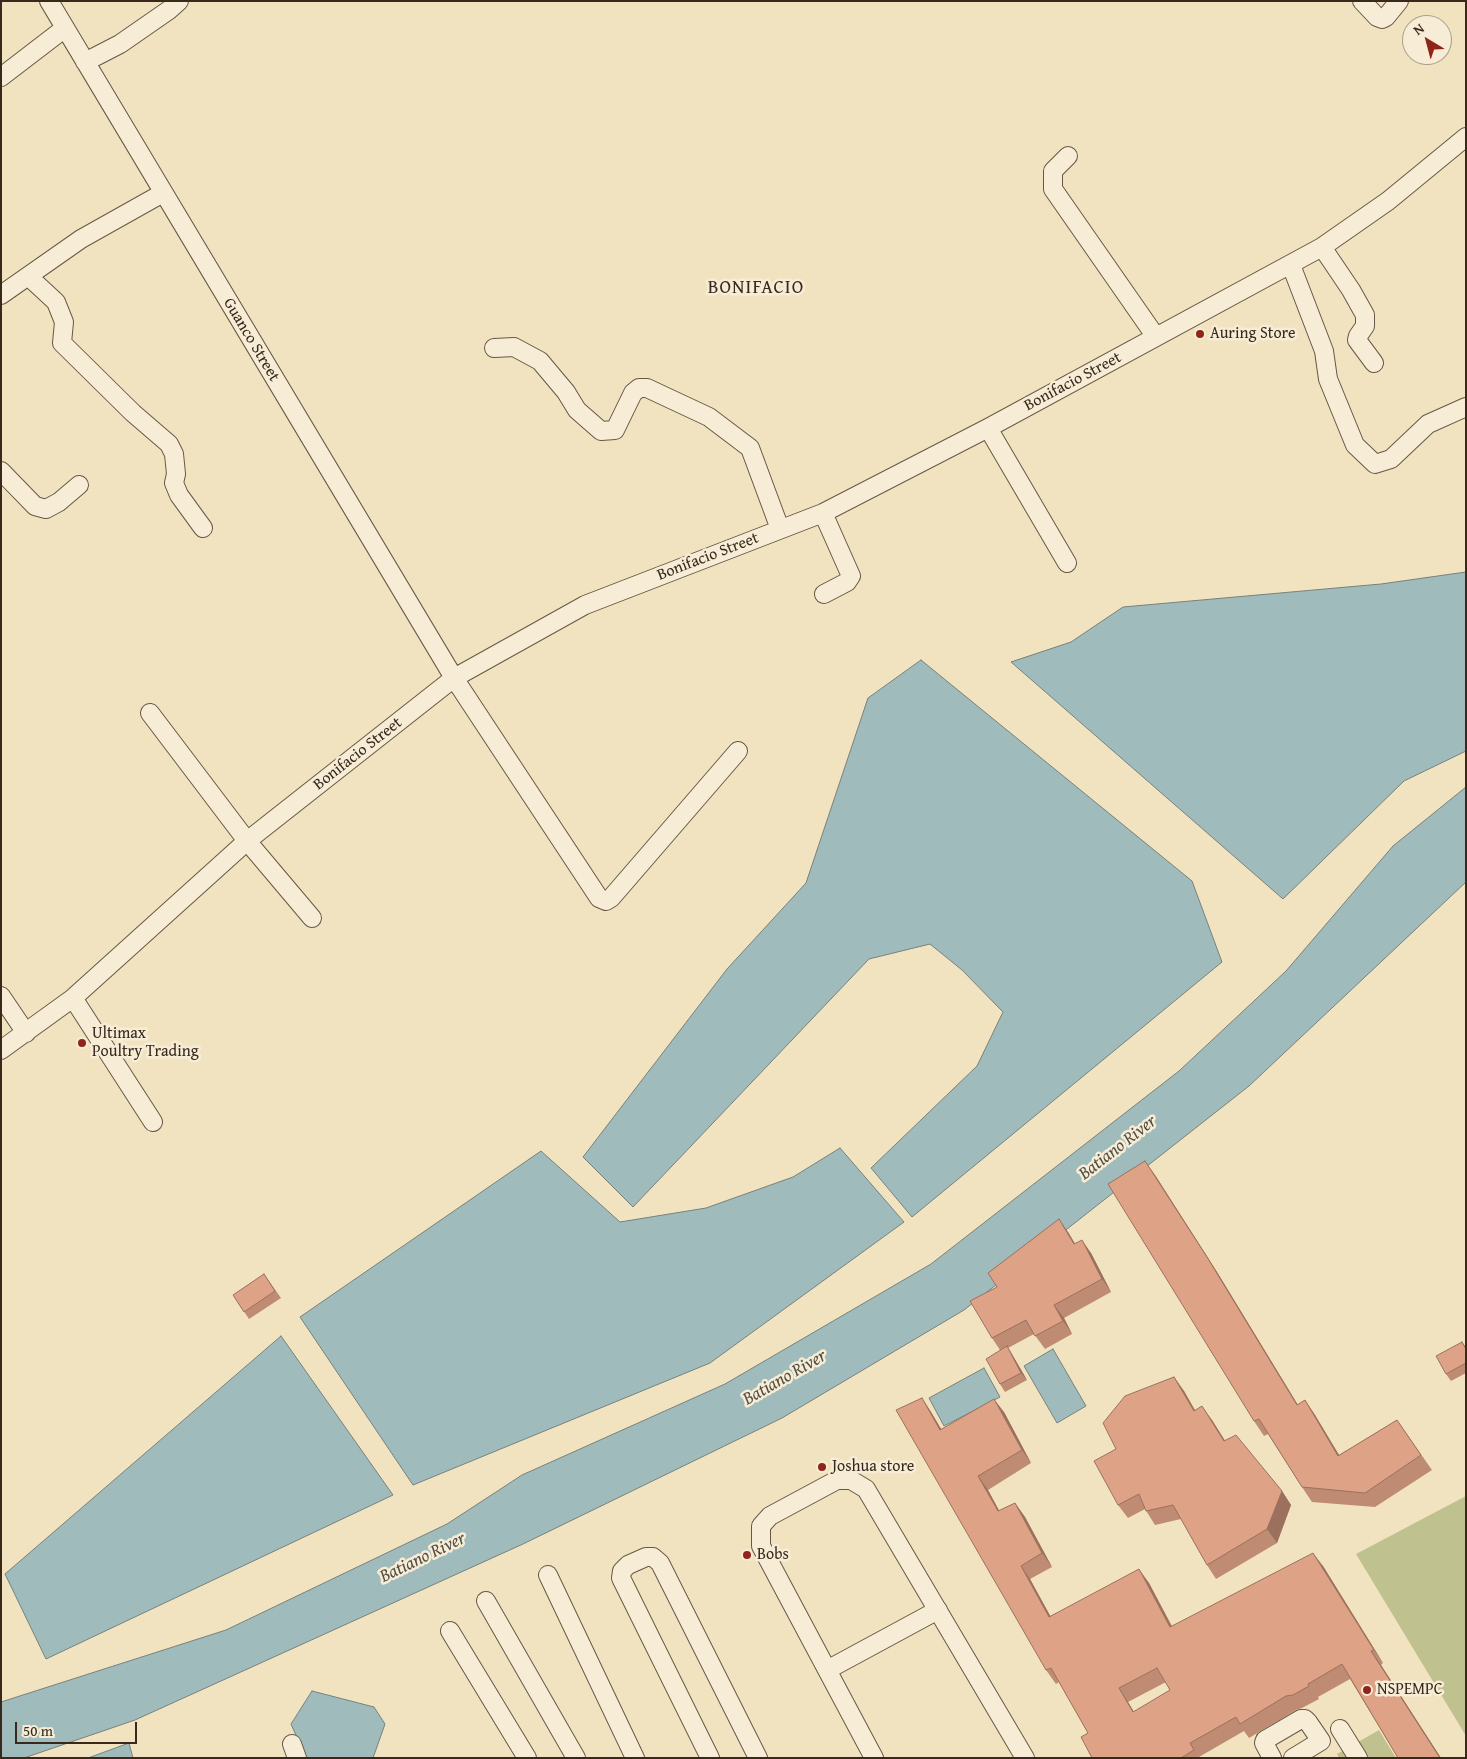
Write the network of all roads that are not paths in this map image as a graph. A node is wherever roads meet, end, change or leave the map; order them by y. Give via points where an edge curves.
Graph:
1 (49, 1) edge
2 (179, 1) edge
3 (1362, 1) edge
4 (1399, 1) edge
5 (65, 28) junction
6 (85, 62) junction
7 (1, 77) edge
8 (1466, 138) edge
9 (1068, 156) dead end
10 (163, 193) junction
11 (1322, 247) junction
12 (1291, 265) junction
13 (28, 276) junction
14 (1, 295) edge
15 (1156, 337) junction
16 (494, 348) dead end
17 (1374, 363) dead end
18 (1466, 407) edge
19 (988, 428) junction
20 (1, 470) edge
21 (79, 485) dead end
22 (823, 513) junction
23 (203, 528) dead end
24 (780, 529) junction
25 (1067, 563) dead end
26 (824, 594) dead end
27 (454, 678) junction
28 (150, 713) dead end
29 (738, 751) dead end
30 (247, 841) junction
31 (312, 918) dead end
32 (1, 996) edge
33 (73, 998) junction
34 (26, 1033) junction
35 (1, 1050) edge
36 (153, 1122) dead end
37 (548, 1575) dead end
38 (486, 1601) dead end
39 (938, 1610) junction
40 (450, 1631) dead end
41 (827, 1670) junction
42 (1340, 1729) dead end
43 (527, 1758) edge
44 (576, 1758) edge
45 (635, 1758) edge
46 (710, 1758) edge
47 (758, 1758) edge
48 (874, 1758) edge
49 (1025, 1758) edge
50 (1272, 1758) edge
51 (1293, 1758) edge
52 (1358, 1758) edge

1 - 5 street, Guanco Street
2 - 6 street via 120,44
3 - 4 street via 1382,19
5 - 6 street, Guanco Street
5 - 7 street
6 - 10 street, Guanco Street
8 - 11 street, Bonifacio Street via 1388,202
9 - 15 street via 1053,171 1053,190
10 - 13 street via 81,239
10 - 27 street, Guanco Street
11 - 12 street, Bonifacio Street
11 - 17 street via 1365,316 1365,326 1357,340
12 - 15 street, Bonifacio Street
12 - 18 street via 1324,351 1328,379 1355,445 1375,464 1391,459 1428,424
13 - 14 street
13 - 23 street via 56,302 64,322 62,343 169,444 174,454 174,483
15 - 19 street, Bonifacio Street
16 - 24 street via 514,347 540,361 577,410 601,431 615,430 633,393 639,388 646,388 709,417 750,448
19 - 22 street, Bonifacio Street
19 - 25 street
20 - 21 street via 35,506 46,509 60,502
22 - 24 street, Bonifacio Street
22 - 26 street via 851,576 847,582
24 - 27 street, Bonifacio Street via 585,605
27 - 29 street, Guanco Street via 600,898 606,901
27 - 30 street, Bonifacio Street
28 - 30 street
30 - 31 street
30 - 33 street, Bonifacio Street
32 - 34 street
33 - 34 street, Bonifacio Street
33 - 36 street
34 - 35 street, Bonifacio Street
37 - 45 street
38 - 44 street
39 - 41 street
39 - 41 street via 866,1489 851,1480 837,1480 778,1511 761,1526 761,1546
39 - 49 street
40 - 43 street
41 - 48 street
42 - 52 street
46 - 47 street via 621,1578 628,1565 646,1557 660,1563
50 - 51 street via 1265,1740 1304,1719 1321,1741

